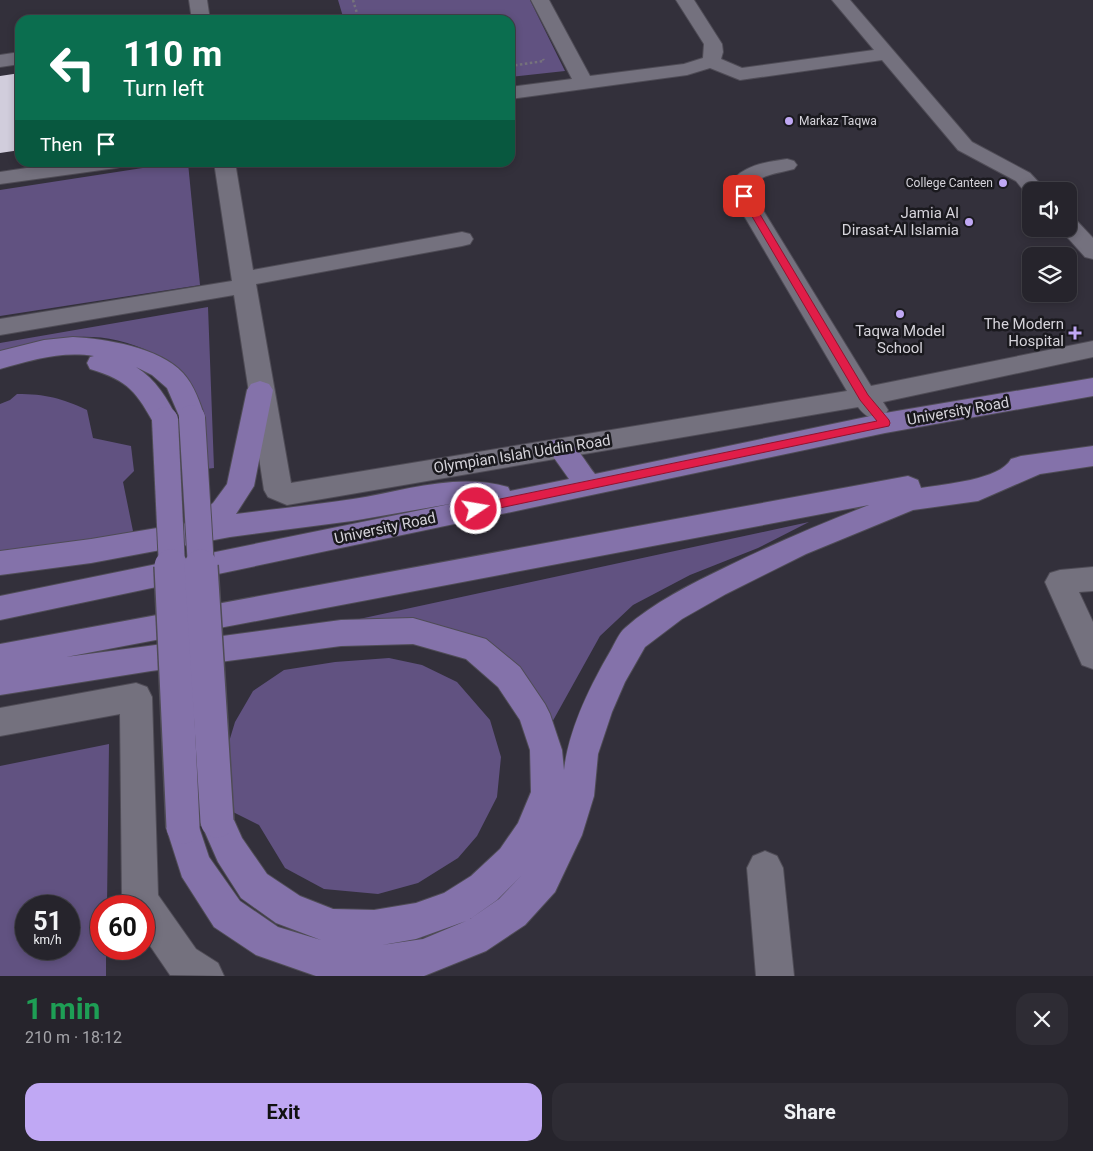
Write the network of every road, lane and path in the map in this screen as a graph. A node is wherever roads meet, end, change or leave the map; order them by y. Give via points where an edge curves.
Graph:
1 (198, 0) edge
2 (353, 0) edge
3 (540, 0) edge
4 (685, 0) edge
5 (841, 0) edge
6 (200, 15) edge
7 (358, 15) edge
8 (540, 52) dead end
9 (886, 54) junction
10 (15, 59) edge
11 (0, 61) edge
12 (711, 61) junction
13 (515, 65) edge
14 (584, 83) junction
15 (515, 92) edge
16 (787, 165) dead end
17 (80, 167) edge
18 (225, 167) edge
19 (0, 178) edge
20 (1028, 182) edge
21 (1077, 235) edge
22 (462, 239) dead end
23 (1093, 252) edge
24 (244, 282) junction
25 (0, 327) edge
26 (1093, 349) edge
27 (0, 360) edge
28 (0, 372) edge
29 (1093, 387) edge
30 (260, 390) junction
31 (864, 397) junction
32 (178, 419) junction
33 (885, 423) junction
34 (560, 448) junction
35 (1093, 456) edge
36 (1040, 462) junction
37 (588, 486) junction
38 (531, 497) junction
39 (195, 532) junction
40 (0, 564) edge
41 (1093, 579) edge
42 (0, 608) edge
43 (1093, 656) edge
44 (0, 657) edge
45 (0, 681) edge
46 (0, 722) edge
47 (765, 868) dead end
48 (204, 976) edge
49 (775, 976) edge

1 - 6 street
2 - 7 path
3 - 14 street
4 - 12 street via 713,44
5 - 9 street
8 - 13 path via 544,61
9 - 12 street via 740,74
9 - 20 street via 966,146
10 - 11 street
12 - 14 street via 687,69
14 - 15 street
16 - 31 street via 763,169 748,176 741,184 744,196
17 - 19 street
18 - 24 street, Olympian Islah Uddin Road
21 - 23 street
22 - 24 street
24 - 25 street
24 - 30 street, Olympian Islah Uddin Road
26 - 31 street, Olympian Islah Uddin Road
27 - 32 main road via 61,346 120,352 147,361 172,377 186,398
28 - 32 main road via 51,362 103,364 129,373
29 - 33 main road, University Road
30 - 34 street, Olympian Islah Uddin Road via 278,490 287,494
30 - 39 main road via 240,486 223,511
31 - 33 street
31 - 34 street, Olympian Islah Uddin Road
32 - 36 main road, bridge via 183,827 194,864 228,914 269,942 321,959 370,965 423,958 473,938 512,912 542,880 565,835 577,796 582,754 596,712 634,638 672,610 716,585 796,546 910,500 978,490
32 - 45 main road, bridge via 217,821 230,850 254,886 289,910 333,926 374,928 416,921 454,908 484,888 512,861 530,835 548,792 546,750 534,714 509,677 474,648 413,631 341,633 151,658
33 - 37 main road, University Road
34 - 37 main road
35 - 36 main road
36 - 44 main road
37 - 38 main road, University Road
38 - 39 main road via 453,492
38 - 42 main road, University Road
39 - 40 main road
41 - 43 street via 1060,582
46 - 48 street via 136,697 140,901 183,962
47 - 49 street

